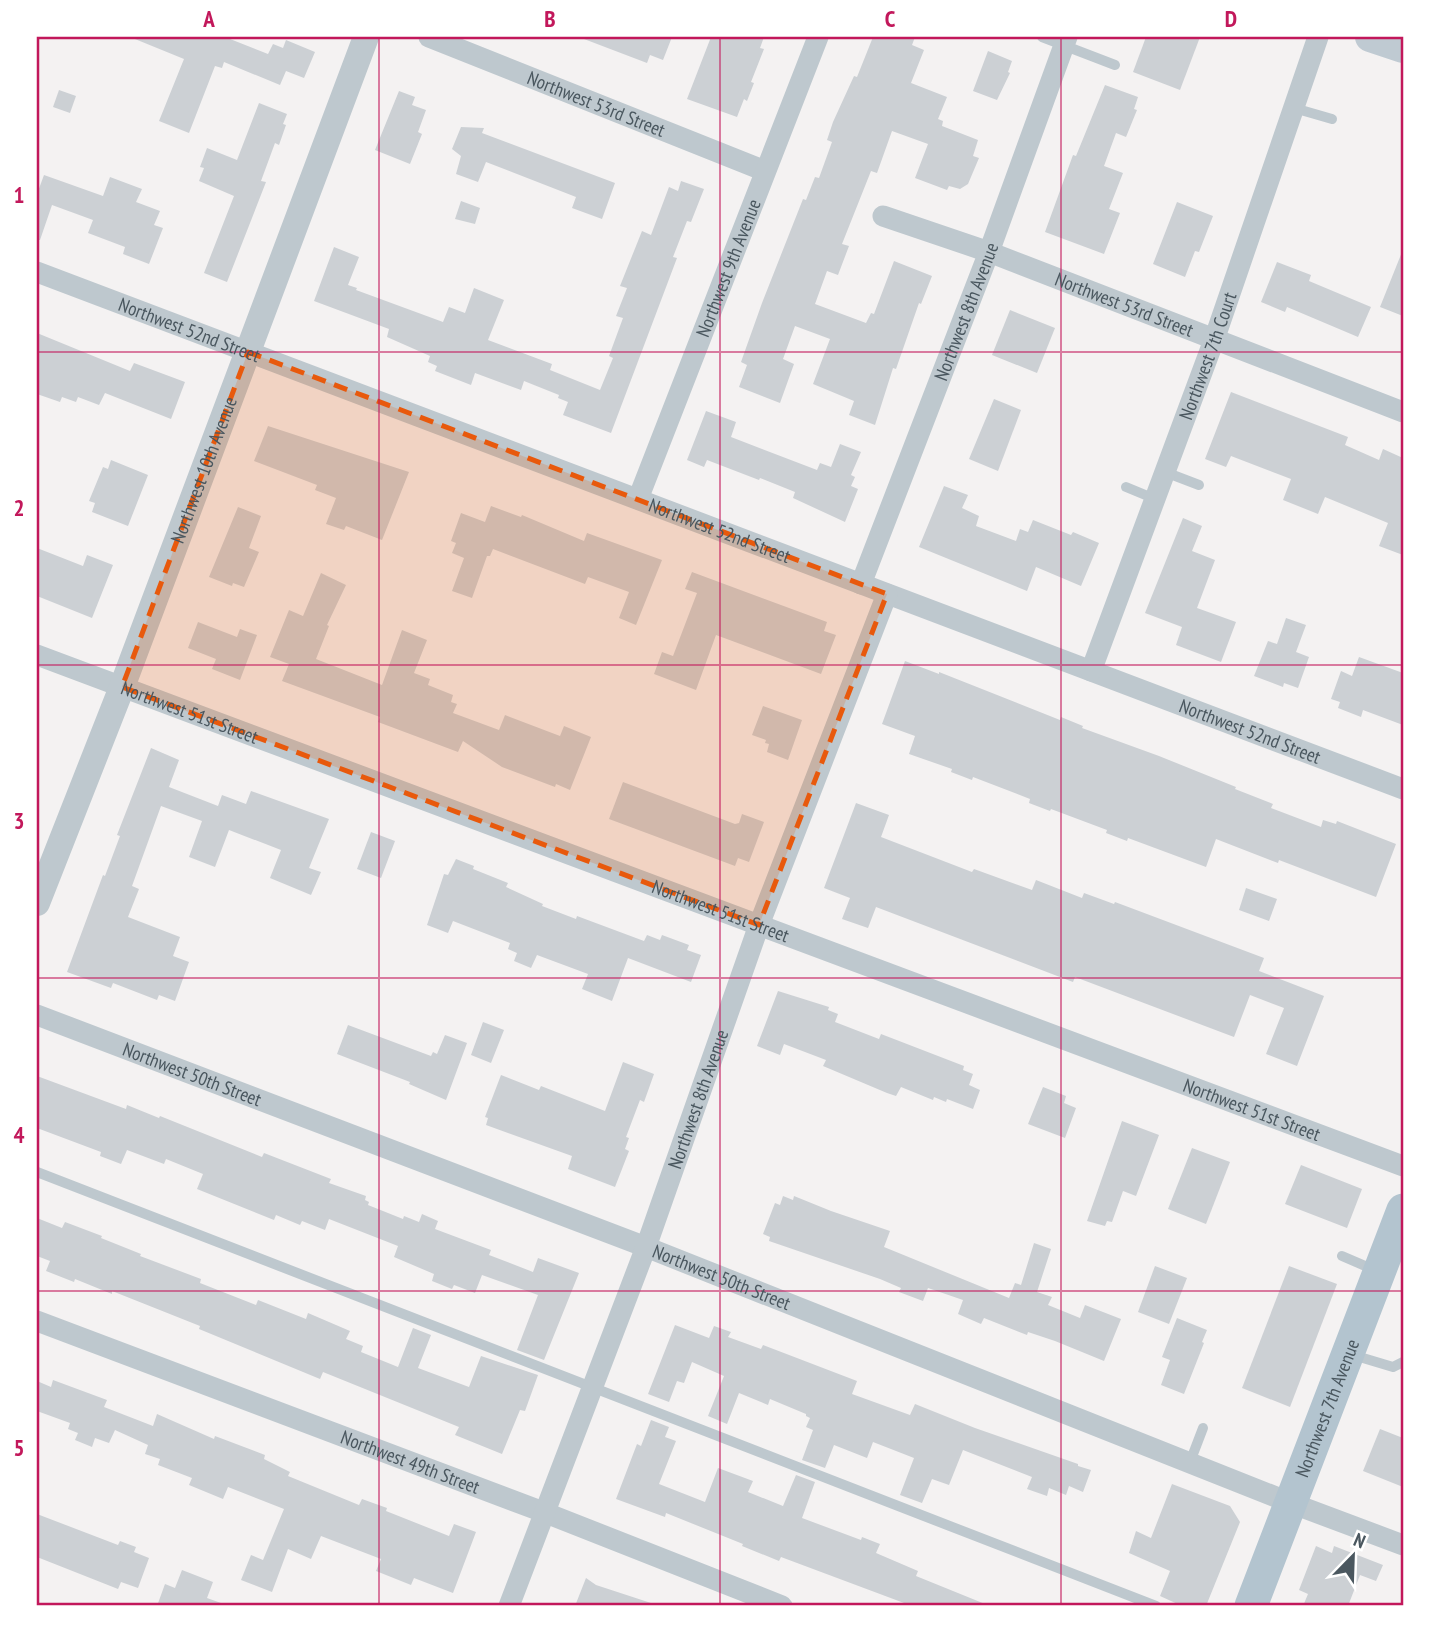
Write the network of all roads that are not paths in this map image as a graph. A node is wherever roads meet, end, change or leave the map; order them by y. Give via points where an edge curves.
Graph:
1 (366, 37) edge
2 (429, 37) edge
3 (818, 37) edge
4 (1042, 37) edge
5 (1318, 37) edge
6 (1370, 37) edge
7 (1066, 41) edge
8 (1403, 48) edge
9 (1115, 65) dead end
10 (1294, 108) junction
11 (1332, 119) dead end
12 (765, 171) junction
13 (883, 216) dead end
14 (989, 252) junction
15 (37, 272) edge
16 (1214, 340) junction
17 (248, 352) junction
18 (1403, 412) edge
19 (1165, 472) junction
20 (1199, 485) dead end
21 (1126, 487) dead end
22 (638, 499) junction
23 (1155, 499) junction
24 (861, 584) junction
25 (887, 594) junction
26 (37, 655) edge
27 (1091, 671) junction
28 (122, 687) junction
29 (1403, 789) edge
30 (37, 904) edge
31 (759, 925) junction
32 (37, 1015) edge
33 (1403, 1166) edge
34 (37, 1172) edge
35 (1403, 1210) edge
36 (646, 1247) junction
37 (1342, 1256) dead end
38 (1380, 1272) junction
39 (37, 1321) edge
40 (1348, 1354) junction
41 (1403, 1362) edge
42 (593, 1388) junction
43 (1203, 1428) dead end
44 (1190, 1462) junction
45 (1290, 1503) junction
46 (546, 1513) junction
47 (1403, 1545) edge
48 (509, 1606) edge
49 (782, 1606) edge
50 (1156, 1606) edge
51 (1251, 1606) edge

1 - 17 street, Northwest 10th Avenue
2 - 12 street, Northwest 53rd Street
3 - 12 street, Northwest 9th Avenue
4 - 7 lane
5 - 10 street, Northwest 7th Court
6 - 8 main road
7 - 9 lane
7 - 14 street, Northwest 8th Avenue
10 - 11 lane
10 - 16 street, Northwest 7th Court
12 - 22 street, Northwest 9th Avenue
13 - 14 street, Northwest 53rd Street
14 - 16 street, Northwest 53rd Street
14 - 24 street, Northwest 8th Avenue
15 - 17 street, Northwest 52nd Street
16 - 18 street, Northwest 53rd Street
16 - 19 street, Northwest 7th Court
17 - 22 street, Northwest 52nd Street
17 - 28 street, Northwest 10th Avenue
19 - 20 lane
19 - 23 street, Northwest 7th Court
21 - 23 lane
22 - 24 street, Northwest 52nd Street
23 - 27 street, Northwest 7th Court
24 - 25 street, Northwest 52nd Street
25 - 27 street, Northwest 52nd Street
25 - 31 street, Northwest 8th Avenue
26 - 28 street, Northwest 51st Street
27 - 29 street, Northwest 52nd Street
28 - 30 street, Northwest 10th Avenue
28 - 31 street, Northwest 51st Street
31 - 33 street, Northwest 51st Street
31 - 36 street, Northwest 8th Avenue
32 - 36 street, Northwest 50th Street
34 - 42 lane
35 - 38 main road, Northwest 7th Avenue
36 - 42 street, Northwest 8th Avenue
36 - 44 street, Northwest 50th Street
37 - 38 lane
38 - 40 main road, Northwest 7th Avenue
39 - 46 street, Northwest 49th Street
40 - 41 lane via 1393,1367
40 - 45 main road, Northwest 7th Avenue
42 - 46 street, Northwest 8th Avenue
42 - 50 lane
43 - 44 lane
44 - 45 street, Northwest 50th Street
45 - 47 street, Northwest 50th Street
45 - 51 main road, Northwest 7th Avenue
46 - 48 street, Northwest 8th Avenue
46 - 49 street, Northwest 49th Street

